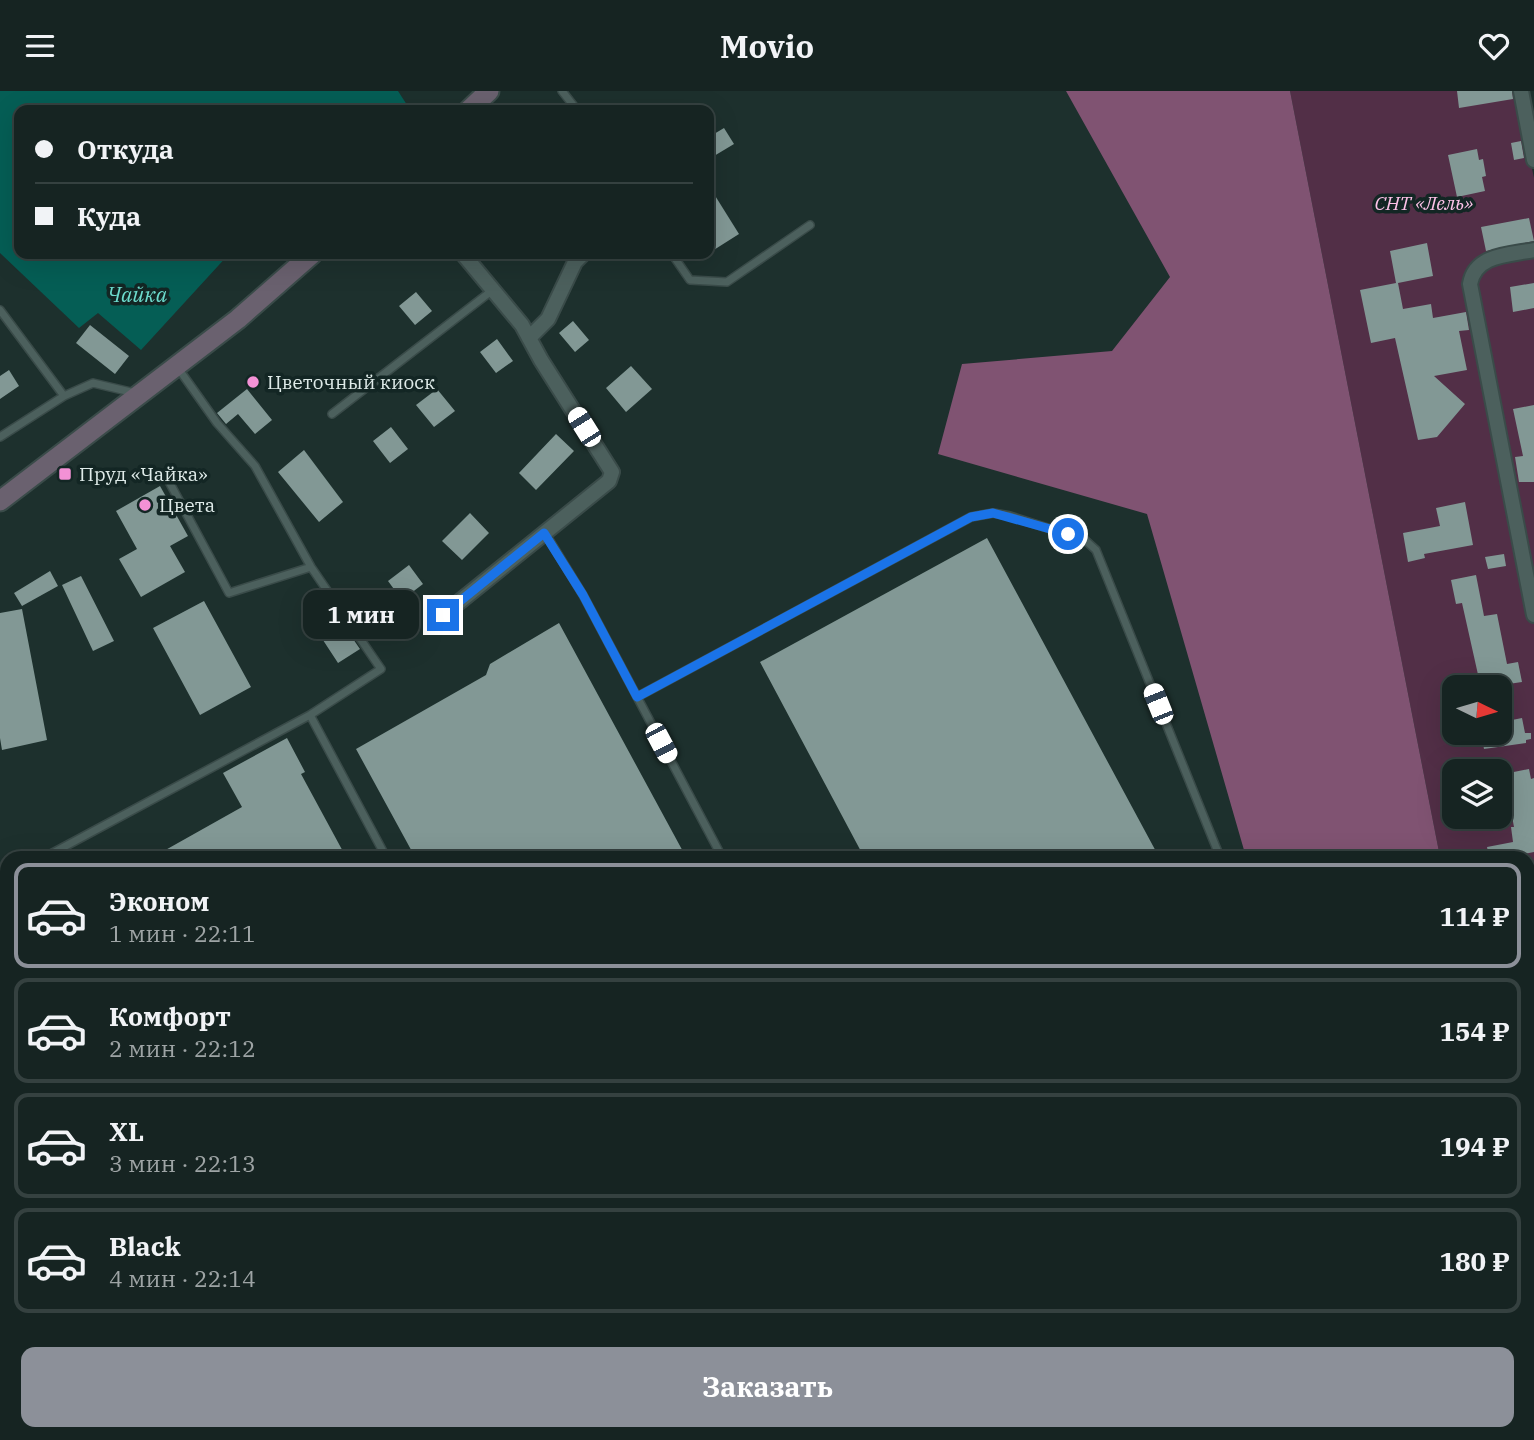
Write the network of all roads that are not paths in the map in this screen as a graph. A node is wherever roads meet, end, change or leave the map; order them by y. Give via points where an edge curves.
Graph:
1 (489, 91) edge
2 (562, 91) edge
3 (1521, 91) edge
4 (474, 105) edge
5 (574, 105) edge
6 (1534, 160) edge
7 (810, 225) dead end
8 (1534, 250) edge
9 (306, 259) edge
10 (467, 259) edge
11 (578, 259) edge
12 (675, 259) edge
13 (494, 289) junction
14 (0, 310) edge
15 (529, 338) junction
16 (176, 366) junction
17 (139, 394) junction
18 (64, 395) junction
19 (332, 414) dead end
20 (0, 437) edge
21 (166, 476) dead end
22 (0, 501) edge
23 (544, 533) junction
24 (311, 567) junction
25 (443, 615) dead end
26 (1534, 615) edge
27 (637, 697) junction
28 (310, 715) junction
29 (56, 851) edge
30 (383, 851) edge
31 (719, 851) edge
32 (1218, 851) edge

1 - 4 main road
2 - 5 lane
3 - 6 street
7 - 12 lane via 727,282 690,280
8 - 26 street via 1483,261 1472,273 1470,284
9 - 16 main road
10 - 13 street
11 - 15 street via 548,319
13 - 15 street
13 - 19 lane
14 - 18 lane
15 - 23 street via 612,472 608,481
16 - 17 main road
16 - 24 lane via 216,423 255,466
17 - 18 lane via 93,383
17 - 22 main road
18 - 20 lane
21 - 24 lane via 229,593
23 - 25 street
23 - 27 lane
24 - 28 lane via 381,669
27 - 31 lane
27 - 32 lane via 971,517 1010,516 1085,540 1096,550
28 - 29 lane
28 - 30 lane

